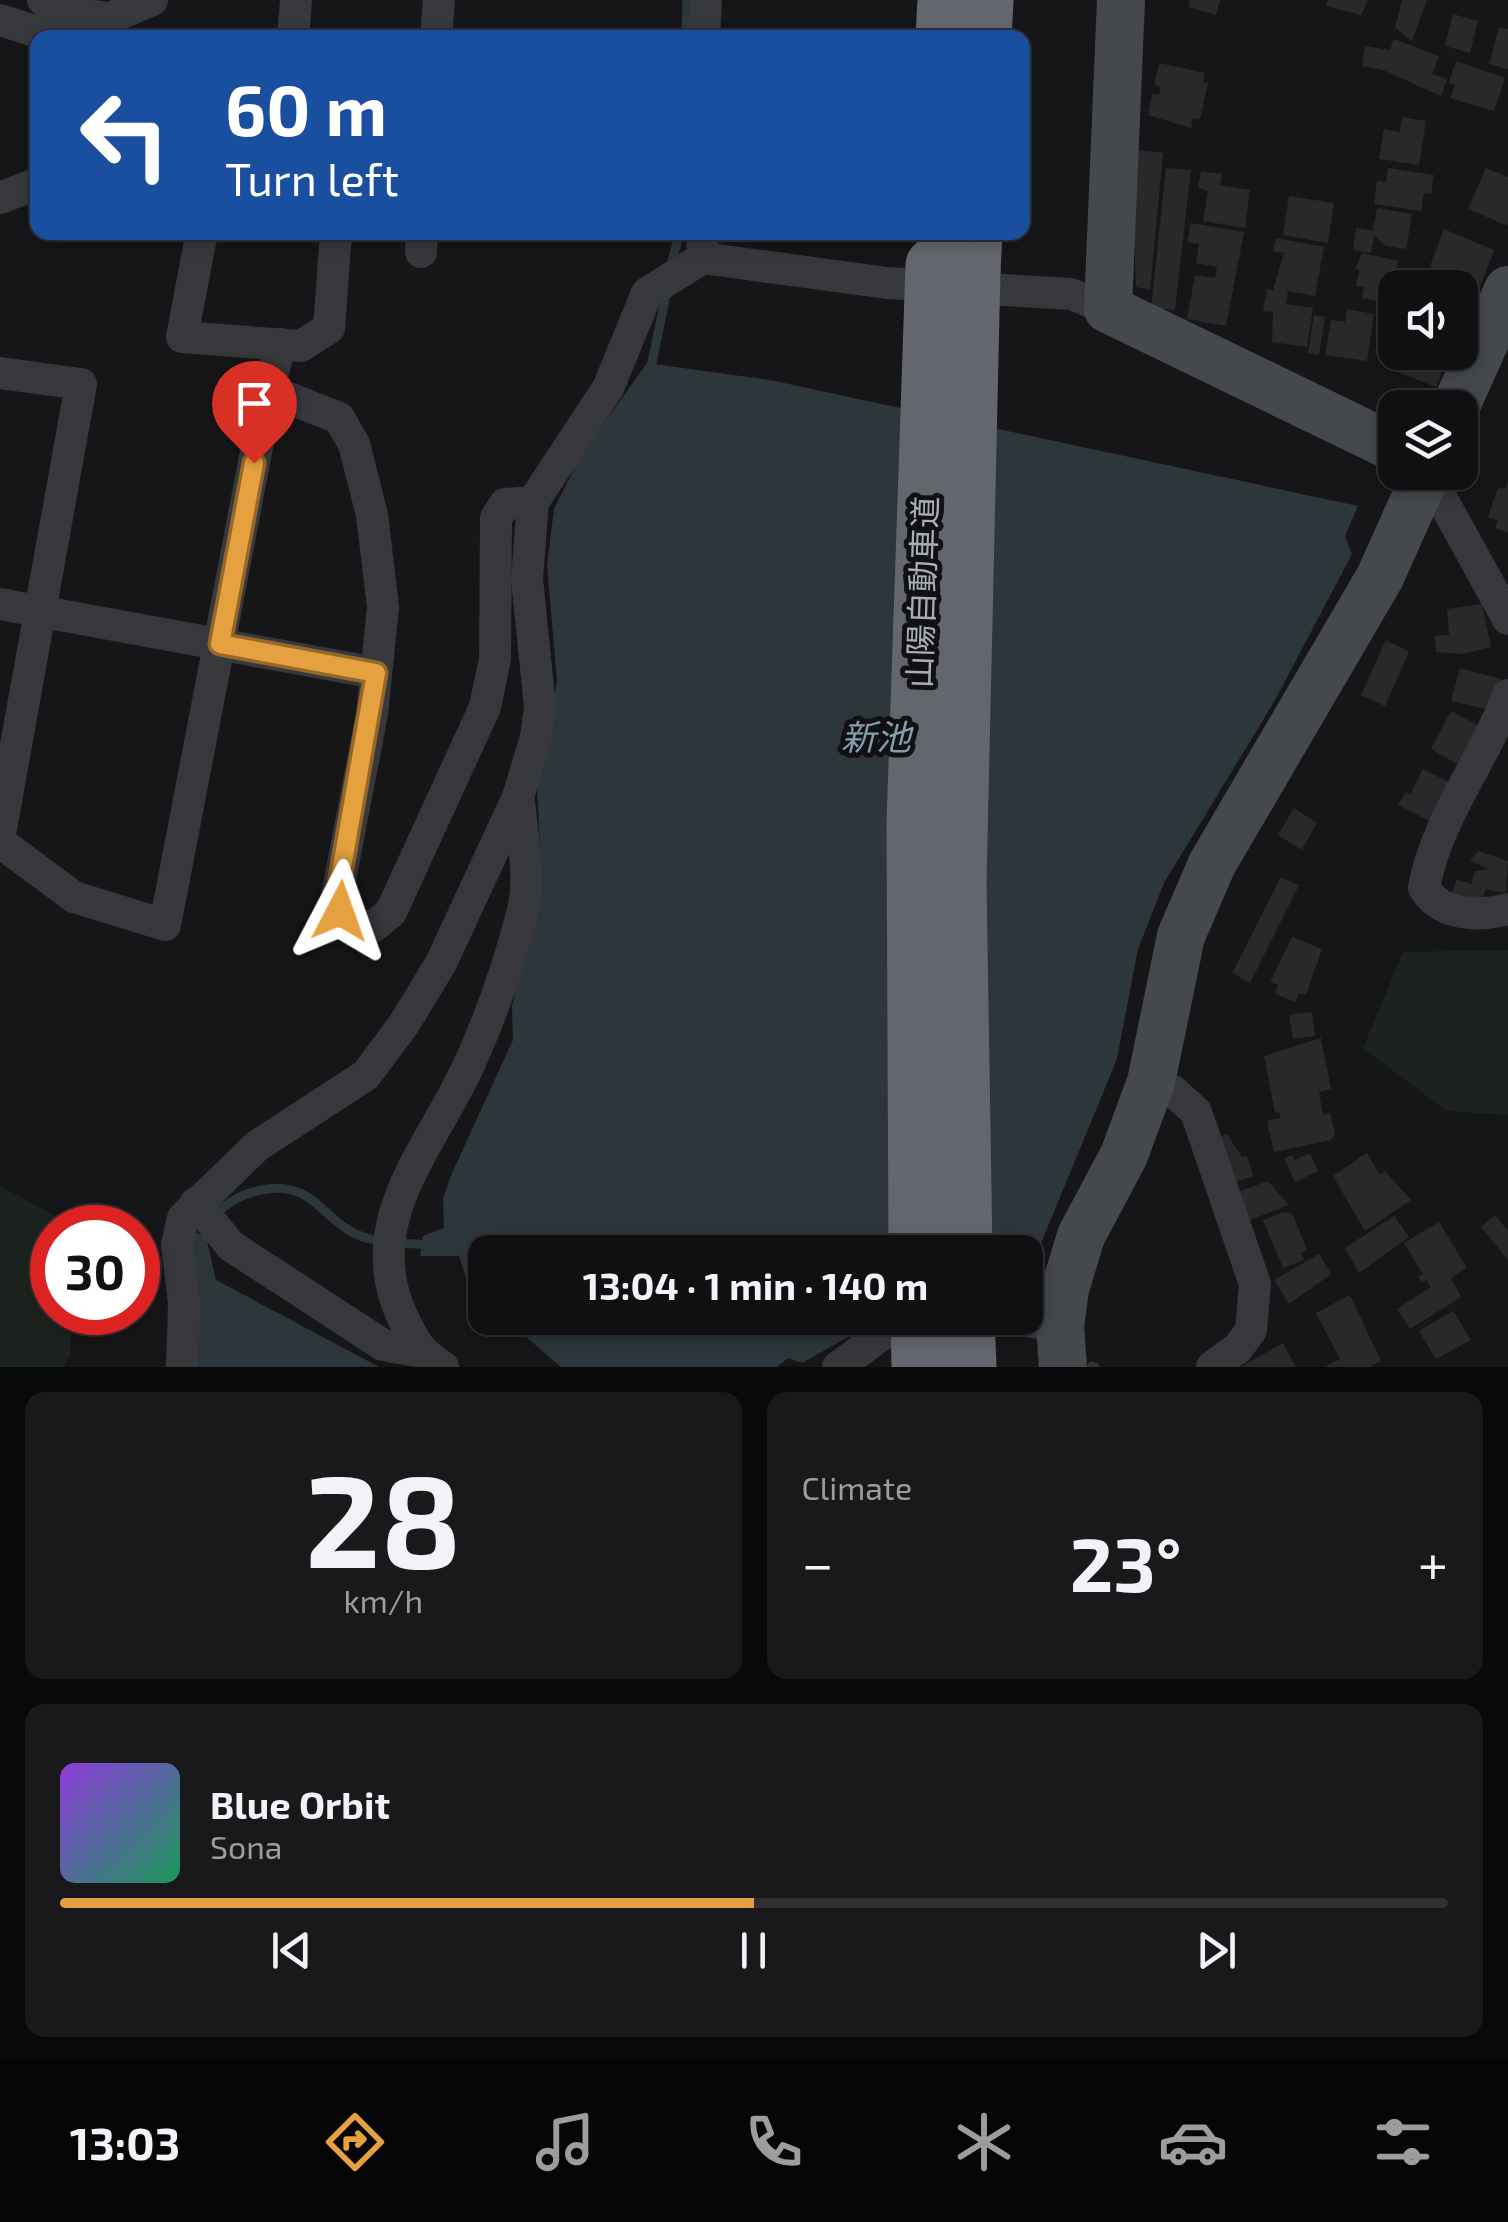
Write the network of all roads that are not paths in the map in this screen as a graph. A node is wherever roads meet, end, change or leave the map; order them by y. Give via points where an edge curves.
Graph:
1 (43, 0) edge
2 (152, 0) edge
3 (296, 0) edge
4 (439, 0) edge
5 (706, 0) edge
6 (945, 0) edge
7 (986, 0) edge
8 (1122, 0) edge
9 (0, 20) edge
10 (109, 28) edge
11 (31, 30) edge
12 (294, 30) edge
13 (437, 30) edge
14 (704, 30) edge
15 (943, 30) edge
16 (984, 30) edge
17 (30, 187) edge
18 (0, 198) edge
19 (200, 240) edge
20 (335, 240) edge
21 (954, 250) edge
22 (686, 262) edge
23 (1508, 290) edge
24 (1108, 309) junction
25 (281, 344) junction
26 (0, 373) edge
27 (268, 390) junction
28 (1464, 390) edge
29 (1378, 440) edge
30 (1419, 490) edge
31 (1437, 490) edge
32 (533, 502) junction
33 (0, 604) edge
34 (42, 611) junction
35 (1508, 619) edge
36 (220, 644) junction
37 (376, 673) junction
38 (1508, 695) edge
39 (518, 796) junction
40 (0, 834) edge
41 (0, 842) edge
42 (1508, 908) edge
43 (1151, 1082) junction
44 (206, 1215) junction
45 (916, 1235) edge
46 (965, 1235) edge
47 (881, 1335) edge
48 (918, 1335) edge
49 (968, 1335) edge
50 (1038, 1335) edge
51 (1061, 1347) edge
52 (431, 1359) edge
53 (182, 1367) edge
54 (838, 1367) edge
55 (919, 1367) edge
56 (969, 1367) edge
57 (1212, 1367) edge

1 - 10 street
2 - 10 street
3 - 12 street
4 - 13 street
5 - 14 street
6 - 15 highway
7 - 16 highway
8 - 24 street
9 - 11 street
17 - 18 street
19 - 25 street via 182,336
20 - 25 street via 328,328 301,346
21 - 45 highway, 山陽自動車道, bridge via 914,823
21 - 46 highway, 山陽自動車道, bridge
22 - 24 street via 1071,294
22 - 32 street via 647,293 608,388
23 - 28 street
24 - 29 street
25 - 27 street
26 - 34 street via 80,384
27 - 36 street
27 - 37 street via 339,418 354,444 384,606
30 - 43 street via 1380,577 1212,864 1181,936
31 - 35 street
32 - 37 street via 506,504 496,518 495,659 485,707 391,912 373,927 354,924 340,911 338,890
32 - 39 street via 527,579 540,707
33 - 34 street
34 - 36 street
34 - 40 street
36 - 37 street
36 - 41 street via 165,925 74,897
38 - 42 street via 1430,854 1424,888 1432,902 1458,912
39 - 44 street via 441,962 404,1024 366,1074 257,1146
39 - 52 street via 523,912 472,1058 396,1202 388,1284
43 - 51 street via 1124,1155 1082,1236
43 - 57 street via 1196,1112 1256,1284 1251,1330
44 - 52 street via 231,1246 383,1345
44 - 53 street via 184,1218 177,1245
47 - 54 street
48 - 55 highway, bridge
49 - 56 highway
50 - 51 street

